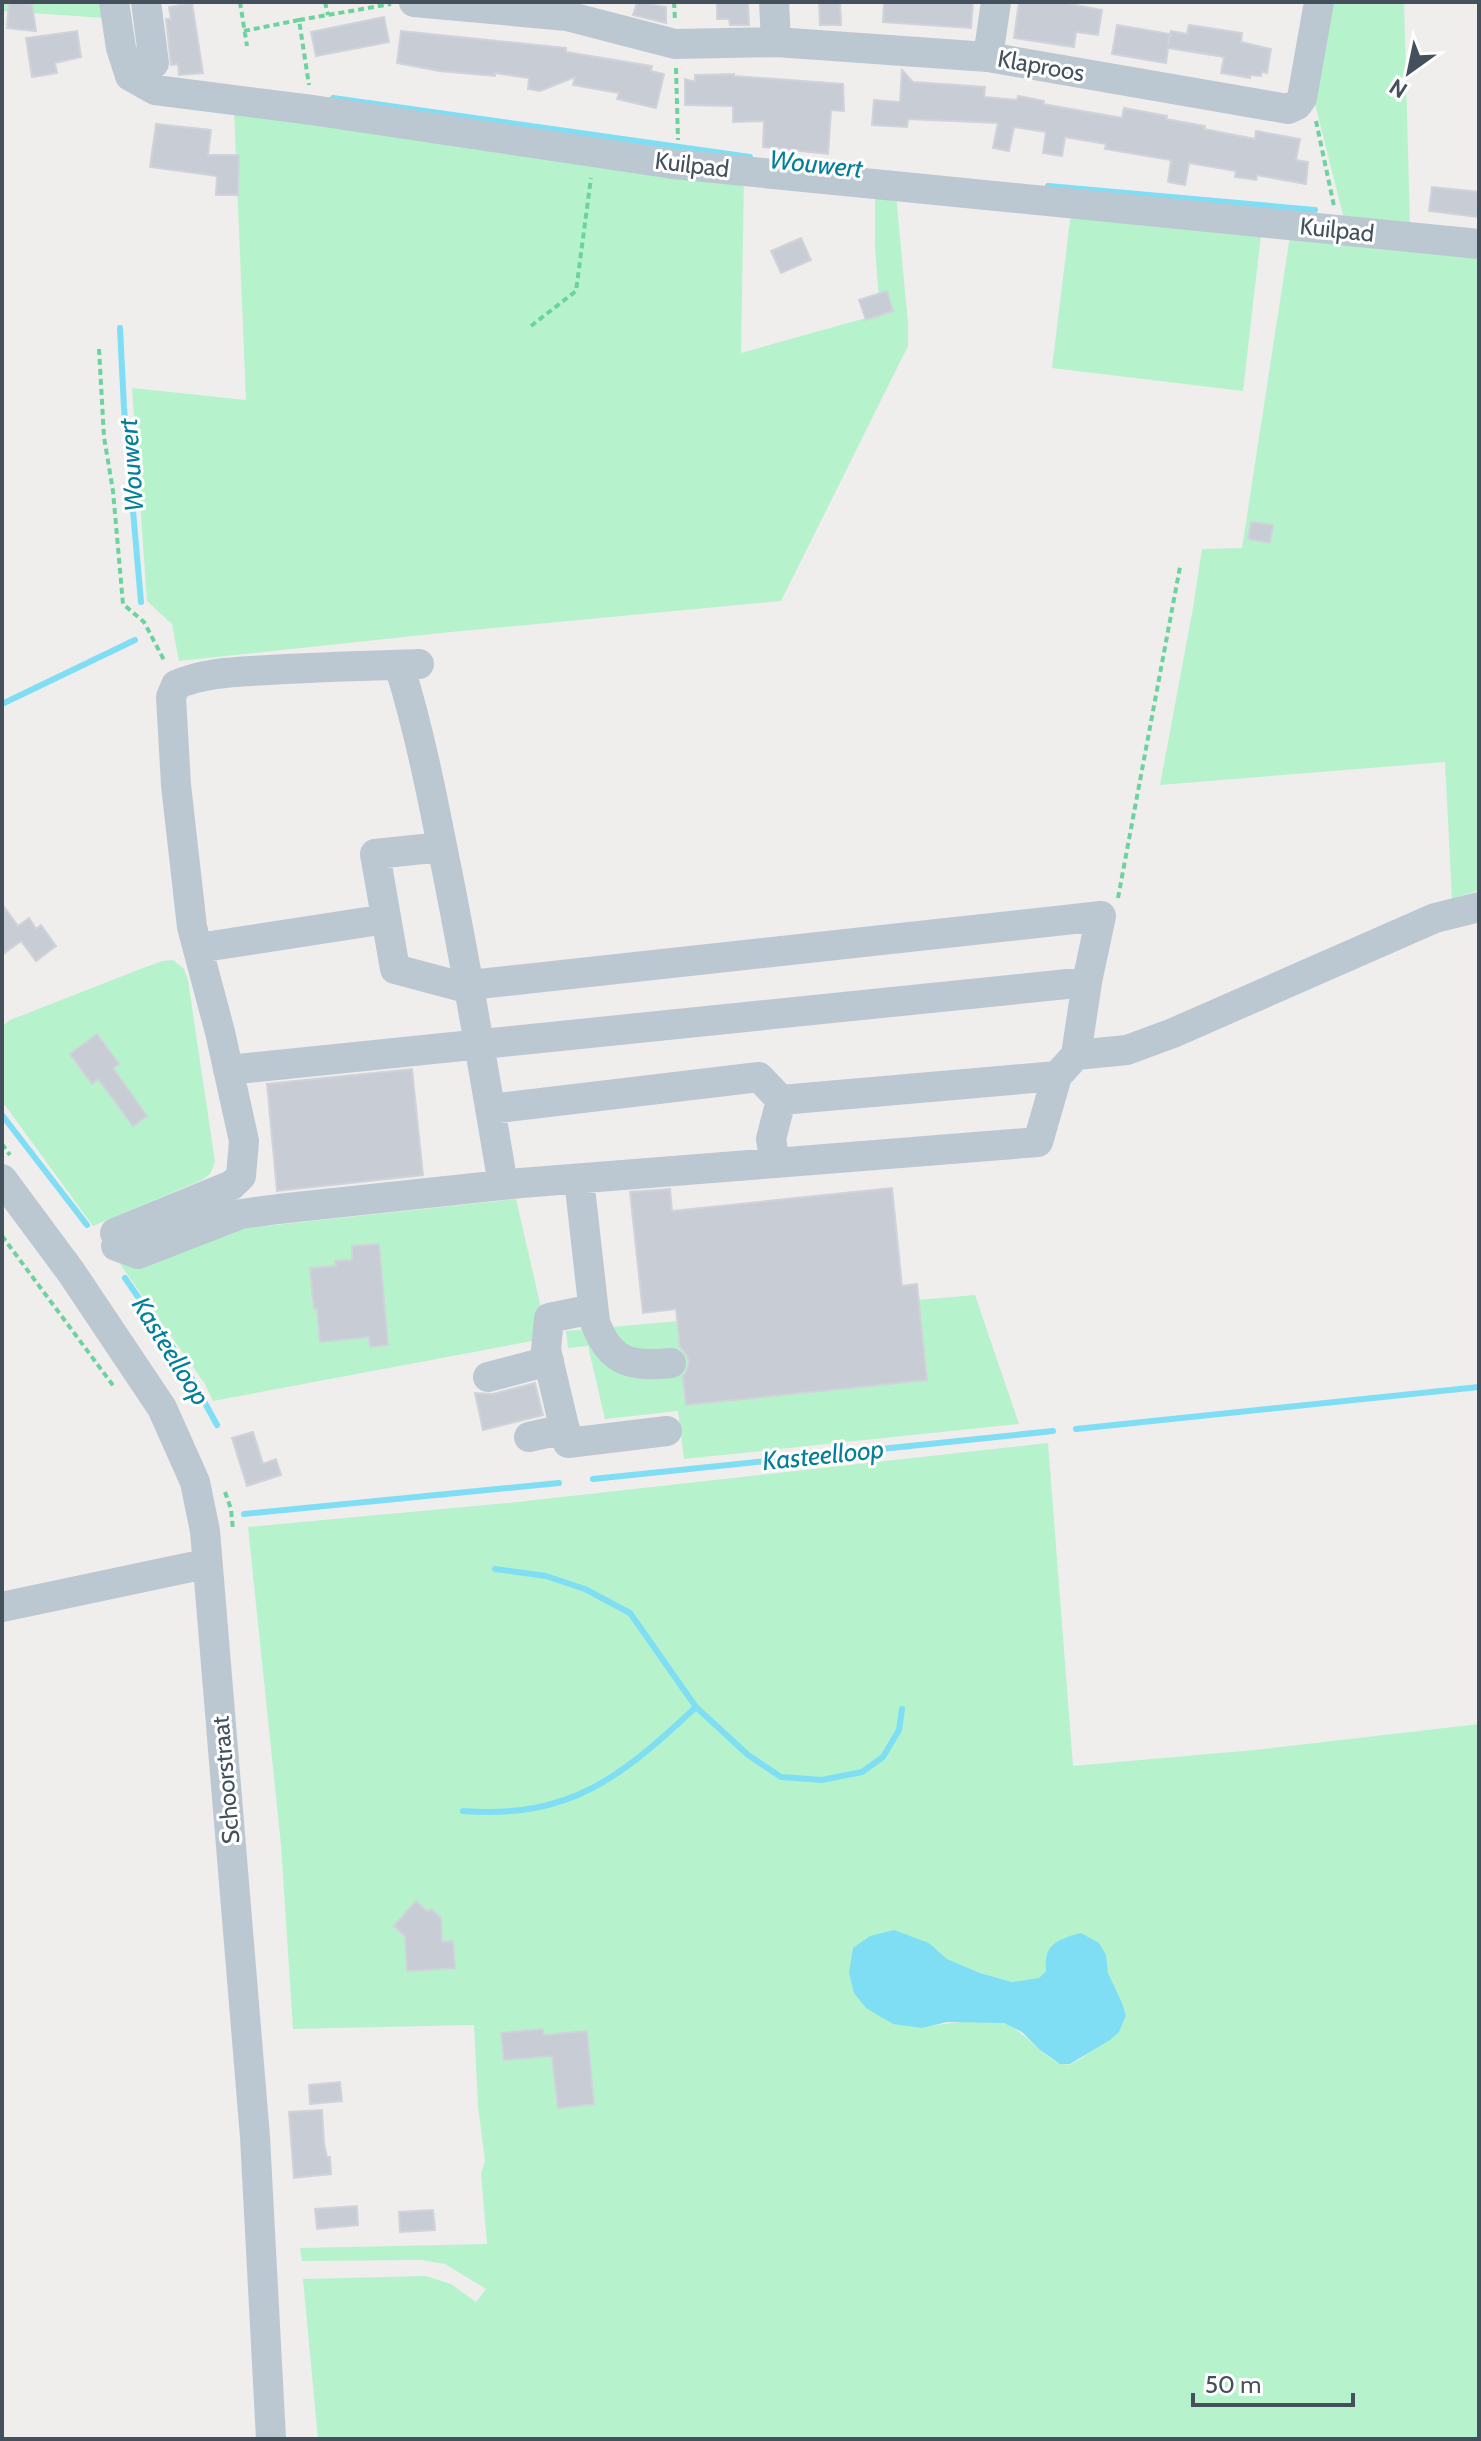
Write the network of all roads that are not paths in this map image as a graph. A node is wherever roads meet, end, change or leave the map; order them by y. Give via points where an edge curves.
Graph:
1 (114, 2) edge
2 (146, 2) edge
3 (414, 2) edge
4 (774, 2) edge
5 (996, 2) edge
6 (1319, 2) edge
7 (568, 9) edge
8 (776, 42) junction
9 (988, 57) junction
10 (154, 63) dead end
11 (1479, 244) edge
12 (442, 847) junction
13 (1479, 907) edge
14 (386, 919) junction
15 (198, 948) junction
16 (1087, 982) junction
17 (470, 987) junction
18 (480, 1045) junction
19 (1066, 1065) junction
20 (228, 1070) junction
21 (781, 1100) junction
22 (490, 1109) junction
23 (775, 1163) junction
24 (2, 1179) edge
25 (579, 1179) junction
26 (235, 1182) junction
27 (503, 1185) junction
28 (252, 1213) junction
29 (593, 1309) junction
30 (549, 1361) junction
31 (671, 1363) dead end
32 (488, 1377) dead end
33 (565, 1429) junction
34 (667, 1431) dead end
35 (529, 1437) dead end
36 (208, 1567) junction
37 (2, 1607) edge
38 (271, 2439) edge

1 - 11 street, Kuilpad via 130,76 155,90 673,164
2 - 10 street
3 - 7 street, Klaproos
4 - 8 street
5 - 9 street
6 - 9 street, Klaproos via 1302,98 1288,109
7 - 8 street, Klaproos via 675,44
8 - 9 street, Klaproos
12 - 14 street via 375,854
12 - 15 street via 409,664 192,678 176,685 171,697 176,785
12 - 17 street
13 - 19 street via 1435,918 1173,1033
14 - 15 street
14 - 17 street via 395,969
15 - 20 street
16 - 17 street via 1101,916
16 - 18 street
16 - 19 street
17 - 18 street
18 - 20 street
18 - 22 street
19 - 21 street
19 - 23 street via 1038,1142
20 - 26 street via 244,1141 241,1176
21 - 22 street via 759,1077
21 - 23 street via 771,1139
22 - 27 street
23 - 25 street
24 - 36 street, Schoorstraat via 162,1408 195,1482
25 - 27 street
25 - 29 street
26 - 28 street
26 - 28 street via 116,1239 138,1254
27 - 28 street
29 - 30 street via 549,1318
29 - 31 street via 603,1343 620,1358 636,1364
30 - 32 street
30 - 33 street
33 - 34 street via 568,1443
33 - 35 street
36 - 37 street
36 - 38 street, Schoorstraat via 255,2137

